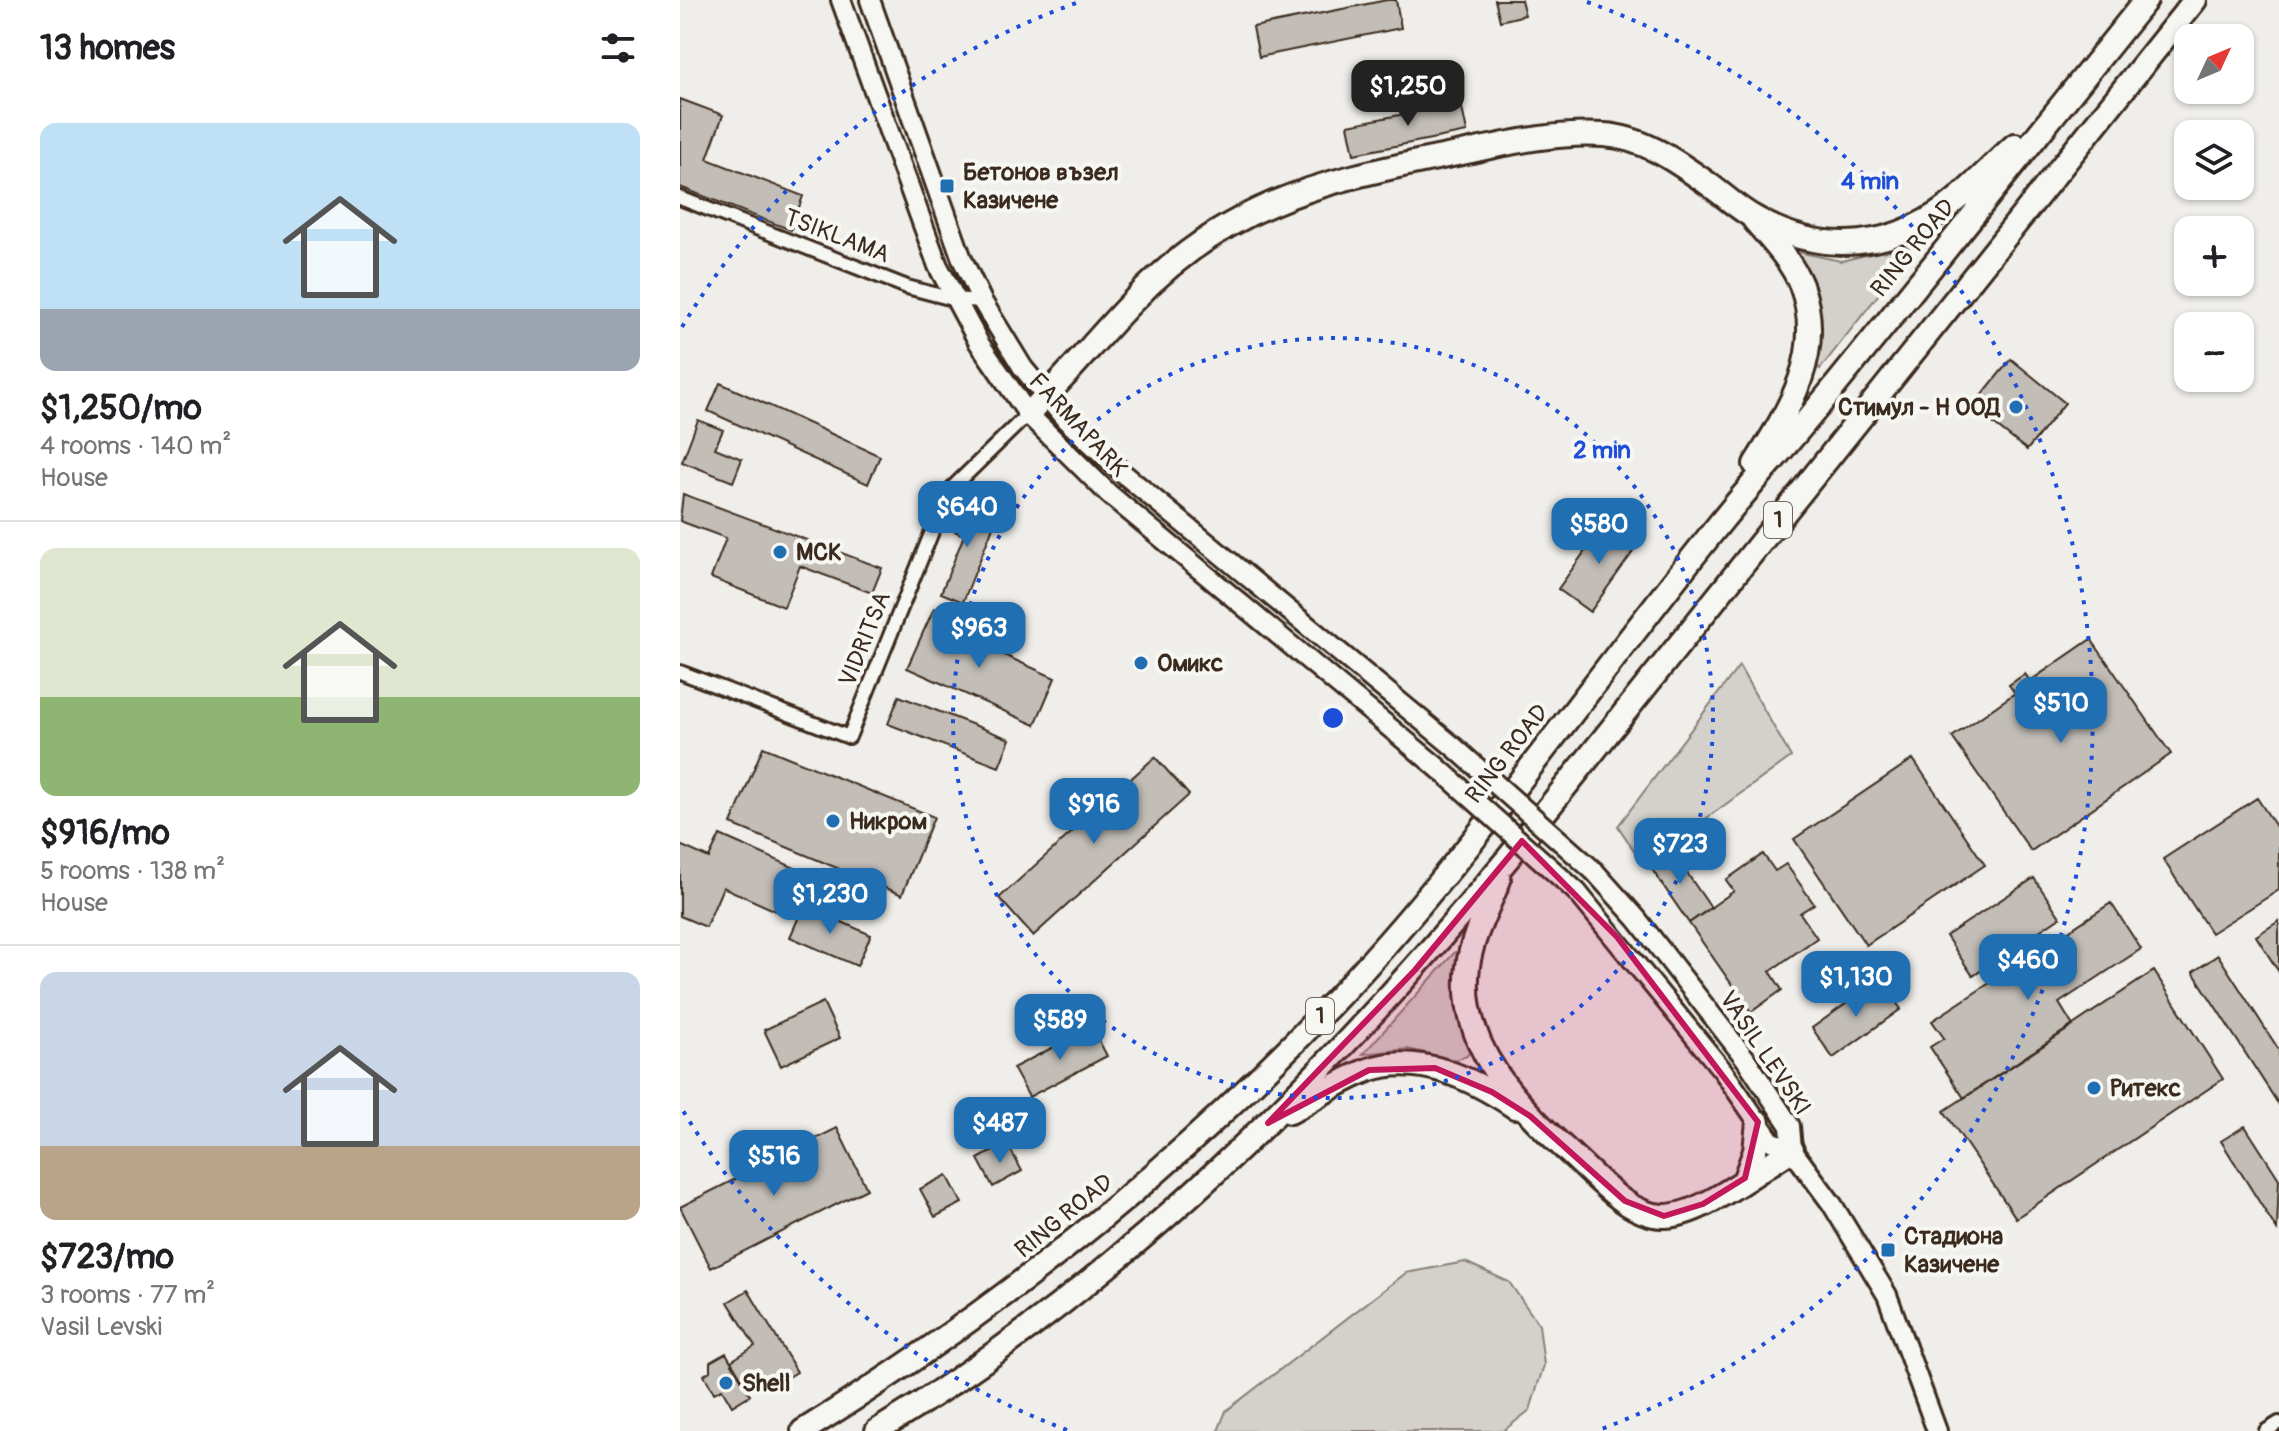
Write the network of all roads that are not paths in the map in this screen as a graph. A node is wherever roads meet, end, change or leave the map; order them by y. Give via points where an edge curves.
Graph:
1 (841, 0) edge
2 (870, 0) edge
3 (2146, 0) edge
4 (2195, 0) edge
5 (2061, 105) junction
6 (680, 198) edge
7 (1751, 216) junction
8 (953, 299) junction
9 (982, 301) junction
10 (1046, 397) junction
11 (1028, 414) junction
12 (1721, 522) junction
13 (680, 672) edge
14 (1454, 747) joint
15 (1437, 767) joint
16 (1509, 857) junction
17 (1530, 1116) junction
18 (1758, 1122) junction
19 (1268, 1123) junction
20 (1792, 1150) junction
21 (1745, 1178) junction
22 (2279, 1423) edge
23 (803, 1431) edge
24 (877, 1431) edge
25 (1937, 1431) edge
26 (2266, 1431) edge

1 - 8 street, FARMAPARK
2 - 9 street, FARMAPARK via 951,231
3 - 5 highway, RING ROAD / 1
4 - 16 highway, 1
5 - 7 highway via 1961,196 1896,234 1835,245 1802,239
5 - 12 highway, RING ROAD / 1
6 - 8 street, TSIKLAMA via 907,287
7 - 10 highway via 1648,146 1606,135 1507,145 1320,184 1238,218 1169,267
7 - 12 highway via 1801,285 1808,346 1802,382
8 - 9 street, TSIKLAMA
8 - 11 street, FARMAPARK
9 - 10 street, FARMAPARK
10 - 11 highway
10 - 14 street, FARMAPARK via 1125,475
11 - 13 street, VIDRITSA via 948,492 849,737
11 - 15 street, FARMAPARK via 1109,494
12 - 23 highway, RING ROAD / 1 via 1432,889 1262,1075 1147,1182 1026,1281
14 - 20 street, VASIL LEVSKI, bridge via 1595,872 1637,919 1745,1058 1790,1126
15 - 18 street, VASIL LEVSKI, bridge via 1577,892 1650,978
16 - 17 highway via 1475,938 1468,998 1472,1028 1485,1055
16 - 19 highway, 1 via 1389,999
17 - 19 highway via 1465,1078 1406,1065 1369,1070
17 - 21 highway via 1598,1180 1645,1213 1682,1213
18 - 20 street, VASIL LEVSKI via 1771,1141
18 - 21 highway
19 - 24 highway, 1 via 1048,1313
20 - 21 highway
20 - 25 street, VASIL LEVSKI via 1873,1268
22 - 26 street

